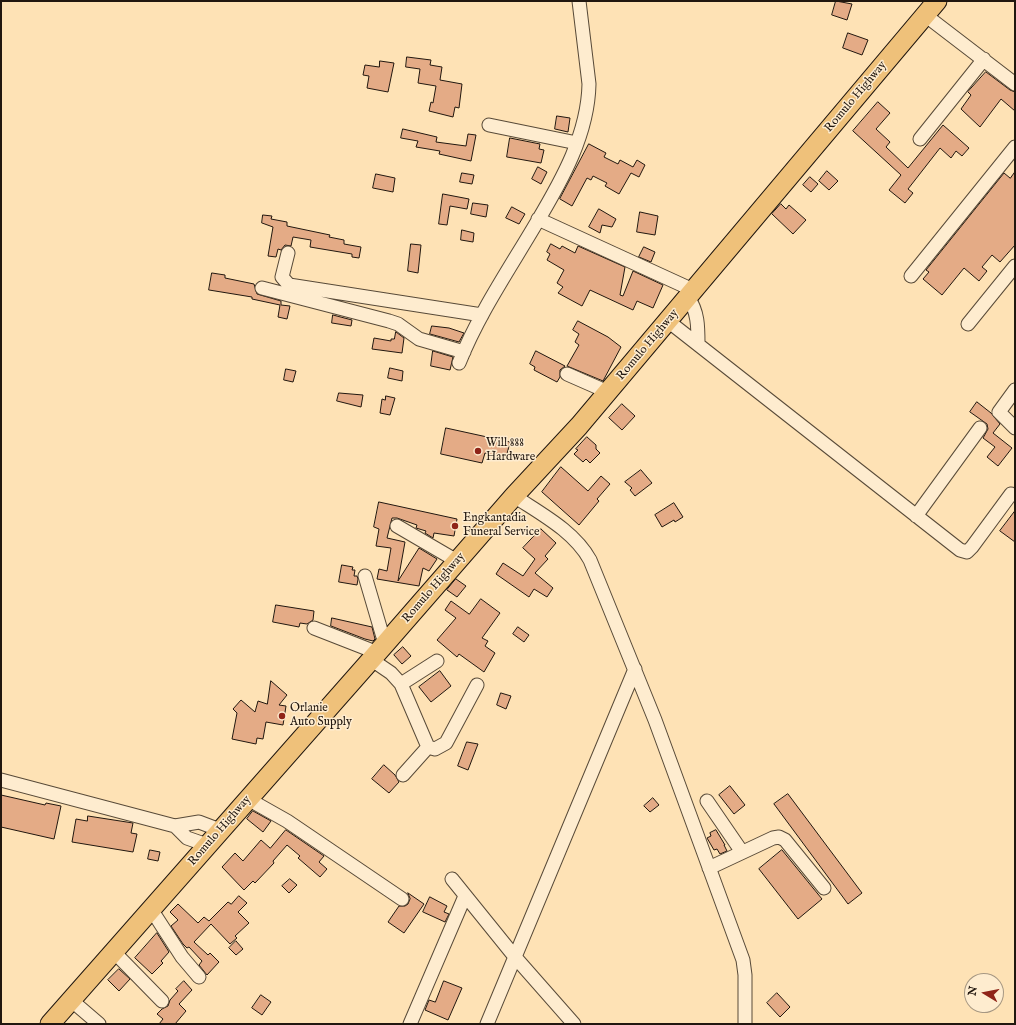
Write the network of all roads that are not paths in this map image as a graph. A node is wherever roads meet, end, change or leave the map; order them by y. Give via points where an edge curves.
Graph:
1 (579, 1) edge
2 (931, 8) edge
3 (984, 59) junction
4 (1015, 84) edge
5 (489, 125) dead end
6 (920, 139) dead end
7 (577, 143) junction
8 (1015, 147) edge
9 (538, 219) junction
10 (288, 253) dead end
11 (1015, 266) edge
12 (911, 276) dead end
13 (262, 288) dead end
14 (690, 294) junction
15 (482, 315) junction
16 (668, 321) junction
17 (968, 324) dead end
18 (698, 344) junction
19 (567, 374) dead end
20 (1015, 390) edge
21 (608, 392) junction
22 (980, 428) dead end
23 (1015, 428) edge
24 (1011, 494) dead end
25 (514, 496) junction
26 (916, 516) junction
27 (397, 526) dead end
28 (458, 561) junction
29 (365, 576) dead end
30 (314, 628) dead end
31 (378, 652) junction
32 (437, 661) dead end
33 (635, 669) junction
34 (401, 684) junction
35 (477, 685) dead end
36 (428, 747) junction
37 (402, 775) dead end
38 (1, 780) edge
39 (248, 799) junction
40 (707, 801) dead end
41 (175, 826) junction
42 (220, 830) junction
43 (207, 845) junction
44 (742, 852) junction
45 (709, 868) junction
46 (452, 879) dead end
47 (824, 888) dead end
48 (465, 896) junction
49 (402, 899) dead end
50 (151, 909) junction
51 (114, 952) junction
52 (515, 957) junction
53 (199, 977) dead end
54 (71, 1000) junction
55 (162, 1001) dead end
56 (568, 1021) edge
57 (50, 1024) edge
58 (99, 1024) edge
59 (410, 1024) edge
60 (487, 1024) edge
61 (745, 1024) edge

1 - 7 street via 589,90
2 - 3 street
2 - 14 highway, Romulo Highway
3 - 4 street
3 - 6 street
5 - 7 street
7 - 9 street via 561,179
8 - 12 street
9 - 14 street
9 - 15 street
10 - 15 street via 282,278 289,285
11 - 17 street
13 - 15 street via 398,324 419,339 461,357
14 - 16 highway, Romulo Highway
14 - 18 street via 697,314
16 - 18 street
16 - 21 highway, Romulo Highway
18 - 26 street
19 - 21 street
20 - 23 street via 998,412
21 - 25 highway, Romulo Highway
22 - 26 street
24 - 26 street via 967,552 960,550
25 - 28 highway, Romulo Highway
25 - 33 street via 570,534 583,547
27 - 28 street
28 - 31 highway, Romulo Highway
29 - 31 street
30 - 31 street
31 - 34 street via 391,674
31 - 39 highway, Romulo Highway
32 - 34 street
33 - 45 street
33 - 52 street
34 - 36 street
35 - 36 street via 446,743 435,749
36 - 37 street
38 - 41 street
39 - 42 highway, Romulo Highway
39 - 49 street via 287,821
40 - 44 street
41 - 42 street via 199,822
41 - 43 street via 187,838
42 - 43 highway, Romulo Highway
43 - 50 highway, Romulo Highway
44 - 45 street
44 - 47 street via 779,837 785,840
45 - 61 street via 743,960 746,975
46 - 48 street
48 - 52 street
48 - 59 street
50 - 51 highway, Romulo Highway
50 - 53 street via 182,957
51 - 54 highway, Romulo Highway
51 - 55 street
52 - 56 street
52 - 60 street
54 - 57 highway, Romulo Highway
54 - 58 street

